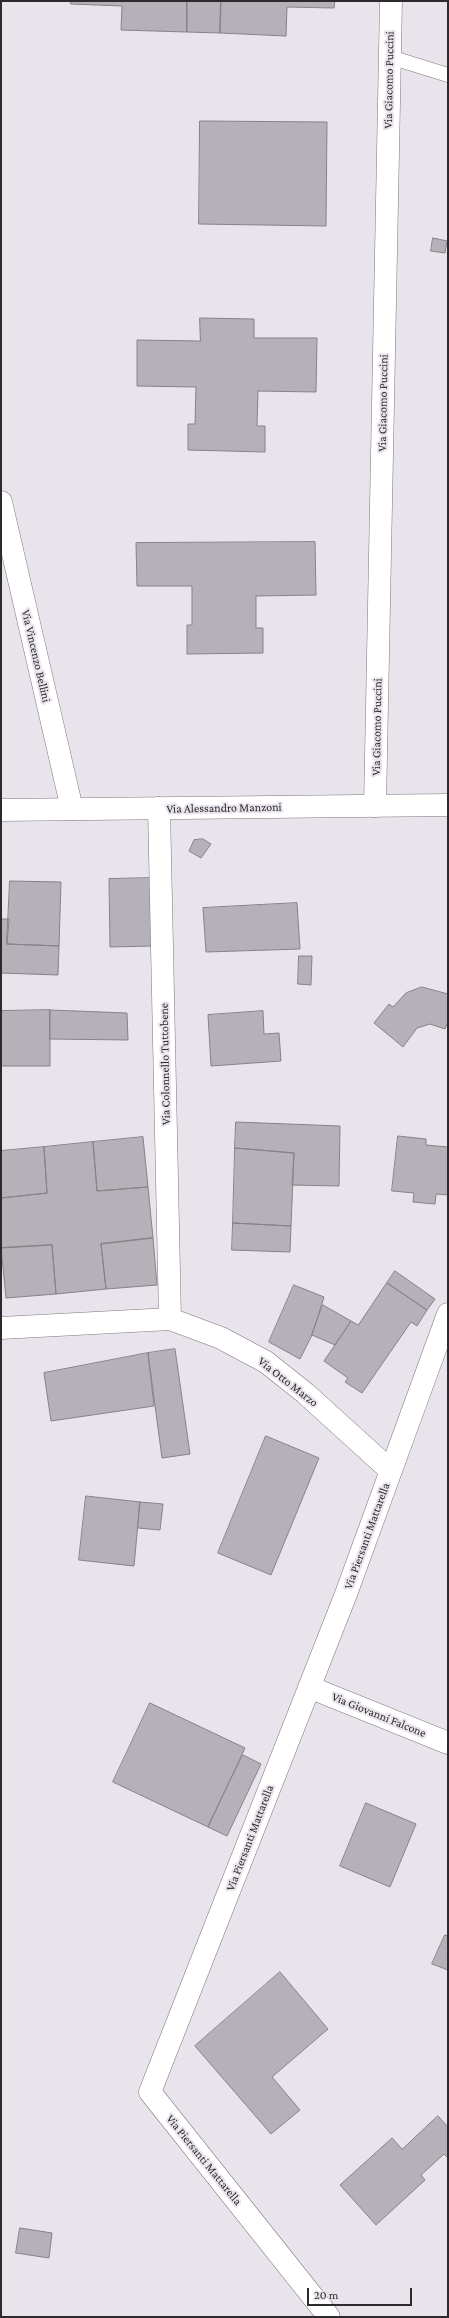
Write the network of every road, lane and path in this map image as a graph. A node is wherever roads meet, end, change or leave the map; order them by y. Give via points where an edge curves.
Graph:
1 (391, 1) edge
2 (390, 57) junction
3 (448, 75) edge
4 (1, 502) edge
5 (448, 805) edge
6 (375, 806) junction
7 (160, 808) junction
8 (72, 809) junction
9 (1, 810) edge
10 (448, 1314) edge
11 (170, 1319) junction
12 (1, 1328) edge
13 (391, 1471) junction
14 (309, 1687) junction
15 (448, 1743) edge
16 (329, 2317) edge

1 - 2 street, Via Giacomo Puccini
2 - 3 lane
2 - 6 street, Via Giacomo Puccini
4 - 8 street, Via Vincenzo Bellini
5 - 6 street, Via Alessandro Manzoni
6 - 7 street, Via Alessandro Manzoni
7 - 8 street, Via Alessandro Manzoni
7 - 11 street, Via Colonnello Tuttobene
8 - 9 street, Via Alessandro Manzoni
10 - 13 street, Via Piersanti Mattarella
11 - 12 street, Via Otto Marzo
11 - 13 street, Via Otto Marzo via 221,1338 266,1362 305,1393
13 - 14 street, Via Piersanti Mattarella
14 - 15 street, Via Giovanni Falcone
14 - 16 street, Via Piersanti Mattarella via 150,2092

